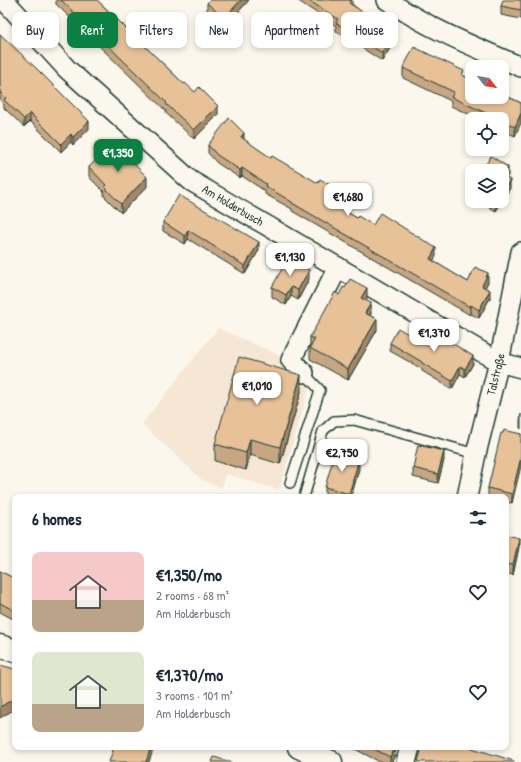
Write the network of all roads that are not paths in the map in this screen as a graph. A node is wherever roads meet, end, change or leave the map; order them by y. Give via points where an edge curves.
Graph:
1 (4, 0) edge
2 (387, 0) edge
3 (521, 67) edge
4 (521, 252) edge
5 (338, 267) junction
6 (499, 362) junction
7 (521, 368) edge
8 (304, 373) joint
9 (476, 454) junction
10 (290, 483) dead end
11 (305, 494) edge
12 (468, 494) edge
13 (0, 646) edge
14 (12, 650) edge
15 (305, 750) edge
16 (409, 750) edge
17 (331, 762) edge
18 (406, 762) edge

1 - 5 street, Am Holderbusch via 67,70 191,181
2 - 3 street via 435,29
4 - 6 street, Talstraße
5 - 6 street, Am Holderbusch
5 - 8 street via 291,360
6 - 7 street, Am Holderbusch
6 - 9 street, Talstraße
8 - 10 lane via 320,390
9 - 11 lane via 354,420 334,421 323,431
9 - 12 street, Talstraße
13 - 14 street
15 - 17 street
16 - 18 street

